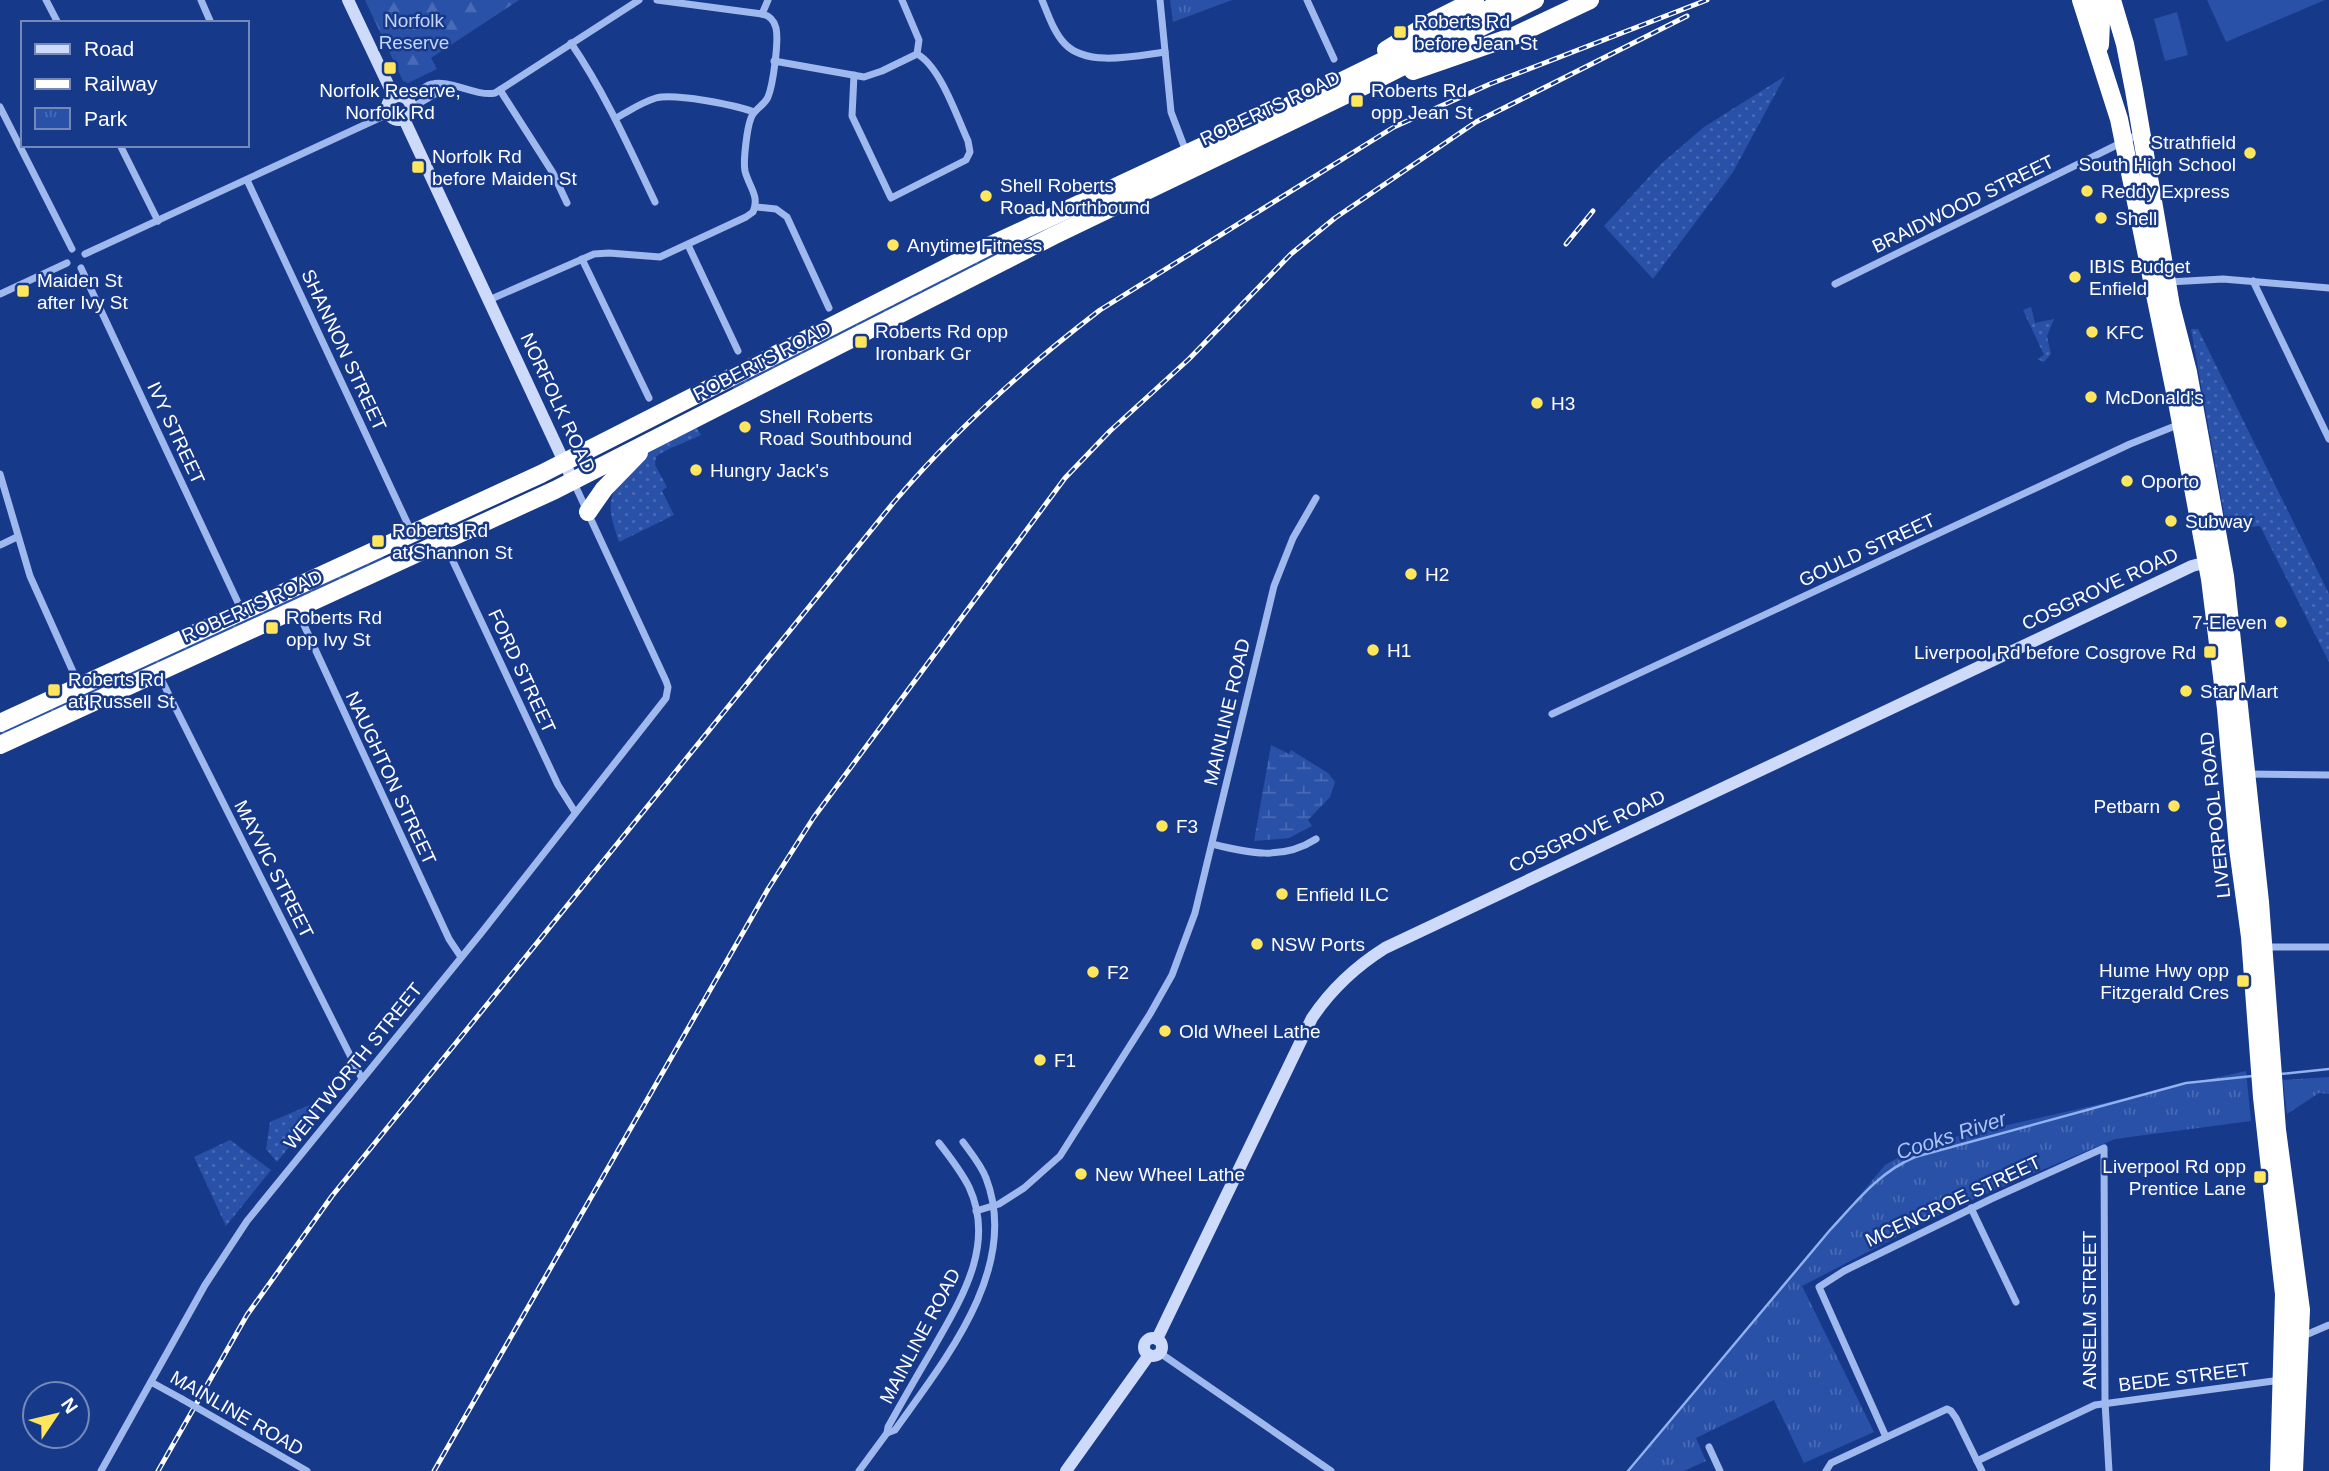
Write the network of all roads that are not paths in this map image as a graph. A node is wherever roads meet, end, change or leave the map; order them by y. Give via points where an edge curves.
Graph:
1 (46, 0) edge
2 (348, 0) edge
3 (639, 0) edge
4 (657, 0) edge
5 (768, 0) edge
6 (902, 0) edge
7 (1042, 0) edge
8 (1160, 0) edge
9 (1307, 0) edge
10 (1507, 0) edge
11 (1535, 0) edge
12 (1590, 0) edge
13 (2081, 0) edge
14 (2094, 0) edge
15 (2112, 0) edge
16 (204, 1) edge
17 (1481, 13) edge
18 (762, 14) junction
19 (57, 21) edge
20 (210, 21) edge
21 (571, 43) junction
22 (1165, 52) junction
23 (917, 54) junction
24 (2099, 55) junction
25 (1334, 59) dead end
26 (774, 61) junction
27 (854, 75) junction
28 (500, 90) junction
29 (1356, 90) junction
30 (394, 97) junction
31 (0, 107) edge
32 (408, 109) junction
33 (754, 112) junction
34 (388, 114) junction
35 (616, 118) junction
36 (2142, 133) junction
37 (2124, 142) junction
38 (121, 147) edge
39 (1189, 161) junction
40 (247, 180) junction
41 (655, 202) dead end
42 (567, 203) dead end
43 (756, 206) junction
44 (158, 221) junction
45 (688, 245) junction
46 (72, 250) junction
47 (85, 254) junction
48 (582, 259) junction
49 (67, 263) junction
50 (81, 268) junction
51 (2253, 281) junction
52 (2168, 282) junction
53 (1835, 284) dead end
54 (2329, 288) edge
55 (0, 294) edge
56 (489, 300) junction
57 (829, 308) dead end
58 (738, 351) dead end
59 (649, 398) dead end
60 (2189, 423) junction
61 (2329, 439) edge
62 (648, 443) junction
63 (564, 463) junction
64 (0, 474) edge
65 (573, 481) junction
66 (1316, 498) dead end
67 (588, 512) junction
68 (412, 533) junction
69 (17, 537) junction
70 (444, 541) junction
71 (0, 545) edge
72 (2215, 560) junction
73 (296, 609) junction
74 (243, 612) junction
75 (158, 672) junction
76 (80, 686) junction
77 (662, 704) joint
78 (1552, 714) dead end
79 (0, 723) edge
80 (0, 745) edge
81 (2239, 774) junction
82 (2329, 775) edge
83 (575, 813) junction
84 (1316, 839) dead end
85 (1212, 844) junction
86 (2264, 947) junction
87 (2329, 947) edge
88 (461, 957) junction
89 (2265, 1052) junction
90 (362, 1079) junction
91 (2268, 1098) junction
92 (963, 1142) dead end
93 (939, 1143) dead end
94 (2104, 1148) joint
95 (992, 1206) junction
96 (1971, 1208) junction
97 (976, 1211) junction
98 (2016, 1302) dead end
99 (2329, 1325) edge
100 (2292, 1340) junction
101 (1156, 1349) junction
102 (2282, 1380) junction
103 (151, 1382) junction
104 (2105, 1402) junction
105 (887, 1433) junction
106 (1886, 1437) junction
107 (1709, 1447) dead end
108 (1977, 1461) junction
109 (101, 1471) edge
110 (307, 1471) edge
111 (859, 1471) edge
112 (1066, 1471) edge
113 (1331, 1471) edge
114 (1720, 1471) edge
115 (1826, 1471) edge
116 (1982, 1471) edge
117 (2109, 1471) edge
118 (2279, 1471) edge
119 (2294, 1471) edge

1 - 19 street
2 - 30 main road
3 - 21 street
4 - 18 street
5 - 18 street
6 - 23 street via 919,40
7 - 22 street via 1061,40 1083,56
8 - 22 street
9 - 25 street
10 - 17 highway, ROBERTS ROAD
11 - 17 highway, ROBERTS ROAD
12 - 29 highway via 1491,45
13 - 24 highway, LIVERPOOL ROAD
14 - 24 highway via 2101,22
15 - 36 highway, LIVERPOOL ROAD
16 - 20 street
17 - 29 highway, ROBERTS ROAD
17 - 39 highway, ROBERTS ROAD via 1408,35 1340,82
18 - 26 street via 776,27
21 - 28 street
21 - 35 street
22 - 39 street via 1171,112
23 - 27 street via 874,75
23 - 27 street via 934,70 970,152 963,163 891,198 852,116
24 - 37 highway, LIVERPOOL ROAD
26 - 27 street
26 - 33 street via 767,98
28 - 32 street via 490,95 432,84
28 - 42 street
29 - 39 highway, ROBERTS ROAD
30 - 32 main road via 402,96
30 - 34 main road via 387,106
31 - 46 street
32 - 34 main road via 394,119
32 - 56 main road, NORFOLK ROAD
33 - 35 street via 663,97
33 - 43 street via 744,166
34 - 40 street
35 - 41 street
36 - 37 street, BRAIDWOOD STREET
36 - 52 highway, LIVERPOOL ROAD
37 - 53 street, BRAIDWOOD STREET
37 - 60 highway, LIVERPOOL ROAD
38 - 44 street
39 - 62 highway, ROBERTS ROAD via 1053,236
39 - 63 highway, ROBERTS ROAD via 967,257
40 - 44 street
40 - 68 street, SHANNON STREET
43 - 45 street via 746,218
43 - 57 street via 784,213
44 - 47 street
45 - 48 street via 654,258 604,253
45 - 58 street
46 - 47 street
46 - 49 street
47 - 50 street
48 - 56 street
48 - 59 street
49 - 50 street
49 - 55 street
50 - 74 street, IVY STREET
51 - 52 street
51 - 54 street
51 - 61 street
52 - 60 highway, LIVERPOOL ROAD
56 - 63 main road, NORFOLK ROAD
60 - 72 highway, LIVERPOOL ROAD
60 - 78 street, GOULD STREET via 2130,444
62 - 65 highway, ROBERTS ROAD
62 - 67 highway
63 - 65 main road, NORFOLK ROAD
63 - 68 highway, ROBERTS ROAD
64 - 69 street
65 - 67 street, NORFOLK ROAD
65 - 70 highway, ROBERTS ROAD
66 - 85 street, MAINLINE ROAD via 1293,538 1274,586
67 - 77 street, NORFOLK ROAD via 666,681
68 - 74 highway, ROBERTS ROAD
69 - 71 street
69 - 76 street
70 - 73 highway, ROBERTS ROAD
70 - 83 street, FORD STREET
72 - 81 highway, LIVERPOOL ROAD
72 - 101 main road, COSGROVE ROAD via 2169,577 1385,948 1355,968 1312,1018
73 - 75 highway, ROBERTS ROAD
73 - 88 street, NAUGHTON STREET
74 - 76 highway, ROBERTS ROAD
75 - 80 highway, ROBERTS ROAD
75 - 90 street, MAYVIC STREET
76 - 79 highway, ROBERTS ROAD
77 - 83 street, WENTWORTH STREET
81 - 82 street
81 - 86 highway, LIVERPOOL ROAD
81 - 89 highway, LIVERPOOL ROAD via 2250,937
83 - 88 street, WENTWORTH STREET
84 - 85 street via 1269,854
85 - 95 street, MAINLINE ROAD via 1186,941 1150,1014 1060,1156 1024,1188
86 - 87 street
86 - 89 highway, LIVERPOOL ROAD
88 - 90 street, WENTWORTH STREET
89 - 91 highway, LIVERPOOL ROAD
90 - 103 street, WENTWORTH STREET via 247,1221
91 - 100 highway, LIVERPOOL ROAD via 2285,1313
91 - 100 highway, LIVERPOOL ROAD via 2298,1283
92 - 95 street, MAINLINE ROAD via 986,1179
93 - 97 street, MAINLINE ROAD via 970,1189
94 - 96 street, MCENCROE STREET
94 - 104 street, ANSELM STREET
95 - 97 street, MAINLINE ROAD
95 - 105 street, MAINLINE ROAD via 992,1264 975,1306 937,1371 895,1430
96 - 98 street
96 - 106 street, MCENCROE STREET via 1819,1287
97 - 105 street, MAINLINE ROAD via 976,1260 968,1284
99 - 100 street
100 - 102 highway, LIVERPOOL ROAD
100 - 119 highway, LIVERPOOL ROAD
101 - 112 main road, COSGROVE ROAD
101 - 113 street
102 - 104 street, BEDE STREET
102 - 118 highway, LIVERPOOL ROAD
103 - 109 street, WENTWORTH STREET
103 - 110 street, MAINLINE ROAD, bridge
104 - 108 street, BEDE STREET
104 - 117 street, ANSELM STREET
105 - 111 street, MAINLINE ROAD
106 - 108 street via 1950,1410
106 - 115 street via 1831,1463
107 - 114 street
108 - 116 street

